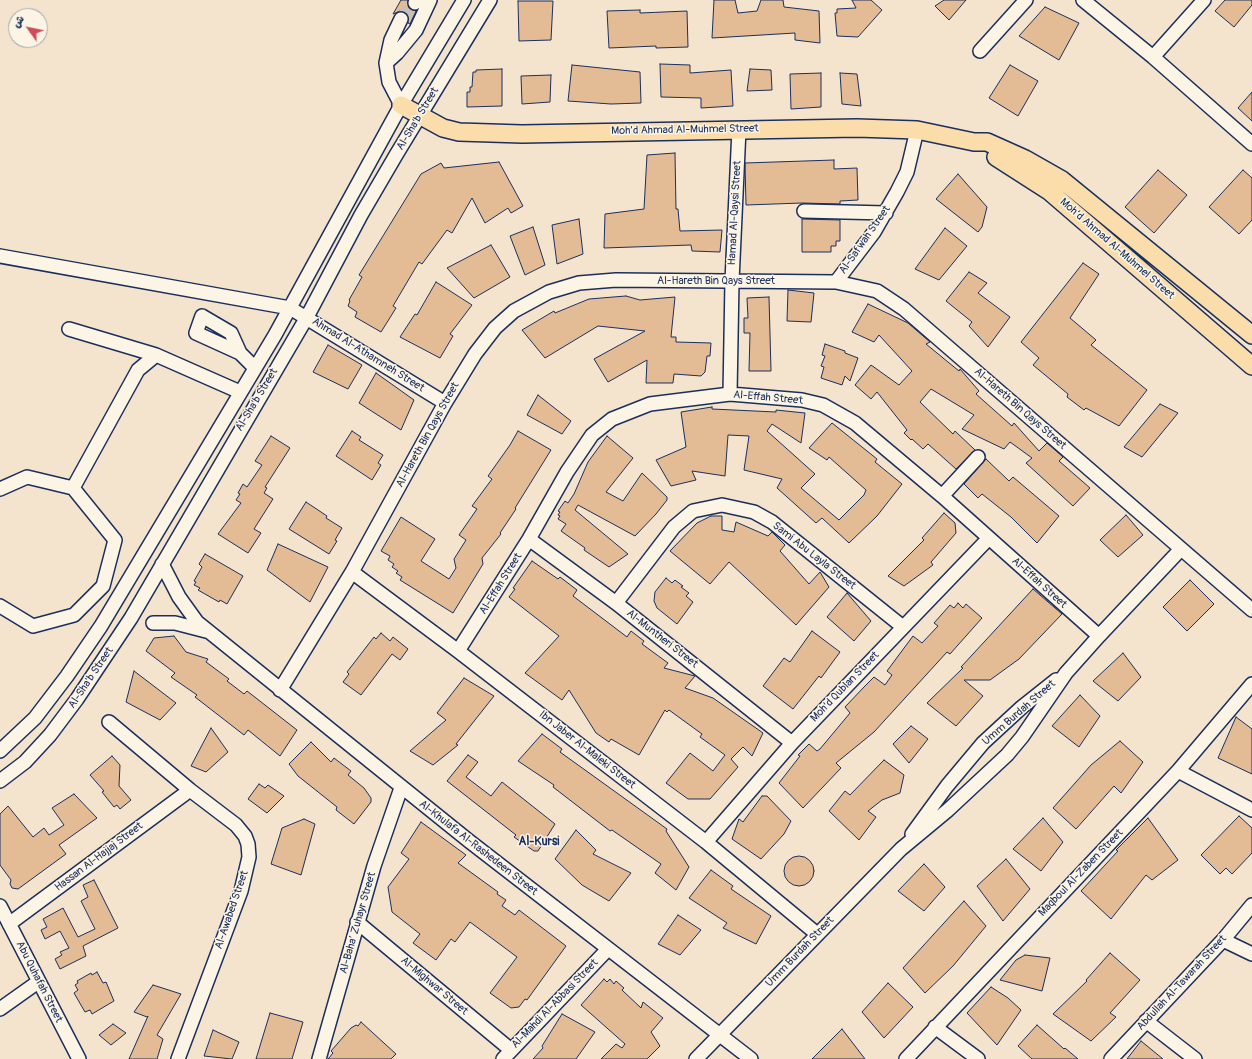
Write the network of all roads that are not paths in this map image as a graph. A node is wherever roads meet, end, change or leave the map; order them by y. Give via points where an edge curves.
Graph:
1 (430, 0) edge
2 (464, 0) edge
3 (490, 0) edge
4 (1026, 0) edge
5 (1083, 0) edge
6 (1204, 0) edge
7 (401, 19) tunnel mouth
8 (980, 50) dead end
9 (1153, 58) junction
10 (386, 63) junction
11 (401, 105) junction
12 (420, 116) junction
13 (739, 129) junction
14 (917, 130) junction
15 (974, 142) junction
16 (1252, 144) edge
17 (804, 211) dead end
18 (886, 213) junction
19 (0, 256) edge
20 (732, 280) junction
21 (836, 282) junction
22 (290, 308) junction
23 (307, 317) junction
24 (69, 329) dead end
25 (1252, 335) edge
26 (240, 353) dead end
27 (156, 355) junction
28 (1252, 366) edge
29 (255, 368) junction
30 (240, 392) junction
31 (730, 394) junction
32 (445, 403) junction
33 (978, 458) dead end
34 (73, 488) junction
35 (0, 489) edge
36 (942, 496) junction
37 (989, 538) junction
38 (529, 539) junction
39 (1182, 549) junction
40 (162, 564) junction
41 (352, 572) junction
42 (616, 603) junction
43 (0, 606) edge
44 (1252, 610) edge
45 (153, 624) dead end
46 (903, 626) junction
47 (209, 632) junction
48 (1099, 636) junction
49 (458, 651) junction
50 (1066, 673) junction
51 (1252, 684) edge
52 (280, 690) junction
53 (109, 722) dead end
54 (792, 743) junction
55 (1, 749) edge
56 (1178, 771) junction
57 (0, 781) edge
58 (401, 788) junction
59 (190, 790) junction
60 (1252, 810) edge
61 (706, 842) junction
62 (901, 849) junction
63 (1252, 905) edge
64 (0, 906) edge
65 (358, 922) junction
66 (9, 924) junction
67 (817, 934) junction
68 (1223, 940) junction
69 (608, 948) junction
70 (1252, 954) edge
71 (38, 982) junction
72 (0, 1009) edge
73 (1146, 1021) junction
74 (935, 1027) junction
75 (719, 1036) junction
76 (507, 1055) edge
77 (698, 1058) edge
78 (79, 1059) edge
79 (178, 1059) edge
80 (319, 1059) edge
81 (751, 1059) edge
82 (906, 1059) edge
83 (978, 1059) edge
84 (1111, 1059) edge
85 (1194, 1059) edge

1 - 10 street via 416,30
2 - 11 street, Al-Sha'b Street
3 - 12 street, Al-Sha'b Street
4 - 8 street
5 - 9 street
6 - 9 street
7 - 10 street via 391,40
9 - 16 street
10 - 11 street via 389,82
11 - 12 main road, Moh’d Ahmad Al-Muhmel Street
11 - 22 street, Al-Sha'b Street
12 - 13 main road, Moh’d Ahmad Al-Muhmel Street via 443,128 459,132
12 - 23 street, Al-Sha'b Street via 362,215
13 - 14 main road, Moh’d Ahmad Al-Muhmel Street
13 - 20 street, Hamad Al-Qaysi Street
14 - 15 main road, Moh’d Ahmad Al-Muhmel Street
14 - 18 street, Al-Safwah Street via 907,172
15 - 25 main road, Moh’d Ahmad Al-Muhmel Street via 993,144 1062,180
15 - 28 main road, Moh’d Ahmad Al-Muhmel Street via 1049,190
17 - 18 street
18 - 21 street, Al-Safwah Street
19 - 22 street, Ahmad Al-Athamneh Street
20 - 21 street, Al-Hareth Bin Qays Street
20 - 31 street, Hamad Al-Qaysi Street
20 - 32 street, Al-Hareth Bin Qays Street via 616,280 579,283 549,292 514,311 495,328 475,354
21 - 39 street, Al-Hareth Bin Qays Street via 877,291 904,309
22 - 23 street, Ahmad Al-Athamneh Street
22 - 29 street, Al-Sha'b Street
23 - 32 street, Ahmad Al-Athamneh Street
23 - 40 street, Al-Sha'b Street
24 - 27 street
26 - 29 street
27 - 30 street
27 - 34 street via 138,370
29 - 30 street, Al-Sha'b Street
30 - 55 street, Al-Sha'b Street via 101,626 35,718
31 - 36 street, Al-Effah Street via 802,400 823,405 855,423
31 - 38 street, Al-Effah Street via 650,404 612,419 592,435 567,472
32 - 41 street, Al-Hareth Bin Qays Street
33 - 36 street
34 - 35 street via 28,477
34 - 43 street via 115,540 103,586 74,615 33,626
36 - 37 street, Al-Effah Street
37 - 46 street, Moh’d Qublan Street
37 - 48 street, Al-Effah Street
38 - 42 street, Al-Muntheri Street
38 - 49 street, Al-Effah Street
39 - 44 street, Al-Hareth Bin Qays Street
39 - 48 street, Umm Burdah Street
40 - 47 street, Al-Khulafa Al-Rashedeen Street via 187,611
40 - 57 street, Al-Sha'b Street via 131,618 77,699 50,735 25,762
41 - 49 street, Ibn Jaber Al-Maleki Street
41 - 52 street, Al-Hareth Bin Qays Street
42 - 46 street, Sami Abu Layla Street via 674,527 693,511 722,506 754,512 772,522
42 - 54 street, Al-Muntheri Street
45 - 47 street, Al-Khulafa Al-Rashedeen Street via 175,622
46 - 54 street, Moh’d Qublan Street
47 - 52 street, Al-Khulafa Al-Rashedeen Street
48 - 50 street, Umm Burdah Street
49 - 61 street, Ibn Jaber Al-Maleki Street
50 - 62 street, Umm Burdah Street via 1022,707 983,743 947,786
50 - 62 street, Umm Burdah Street via 1030,727 1007,755 948,810
51 - 56 street, Maqboul Al-Zaben Street
52 - 58 street, Al-Khulafa Al-Rashedeen Street
53 - 59 street, Al-Awabed Street
54 - 61 street, Moh’d Qublan Street
56 - 60 street
56 - 74 street, Maqboul Al-Zaben Street
58 - 65 street, Al-Baha’ Zuhayr Street
58 - 69 street, Al-Khulafa Al-Rashedeen Street
59 - 66 street, Hassan Al-Hajjaj Street
59 - 79 street, Al-Awabed Street via 236,825 245,836 249,857 241,891
61 - 67 street, Ibn Jaber Al-Maleki Street
62 - 67 street, Umm Burdah Street
63 - 68 street, Abdullah Al-Tawarah Street
64 - 66 street, Abu Quhafah Street
65 - 76 street, Al-Mighwar Street
65 - 80 street, Al-Baha’ Zuhayr Street
66 - 71 street, Abu Quhafah Street
67 - 75 street, Umm Burdah Street
68 - 70 street
68 - 73 street, Abdullah Al-Tawarah Street
69 - 75 street, Al-Khulafa Al-Rashedeen Street
69 - 76 street, Al-Mahdi Al-Abbasi Street
71 - 72 street
71 - 78 street, Abu Quhafah Street
73 - 84 street, Abdullah Al-Tawarah Street
73 - 85 street
74 - 82 street, Maqboul Al-Zaben Street
74 - 83 street
75 - 77 street, Umm Burdah Street
75 - 81 street, Al-Khulafa Al-Rashedeen Street

